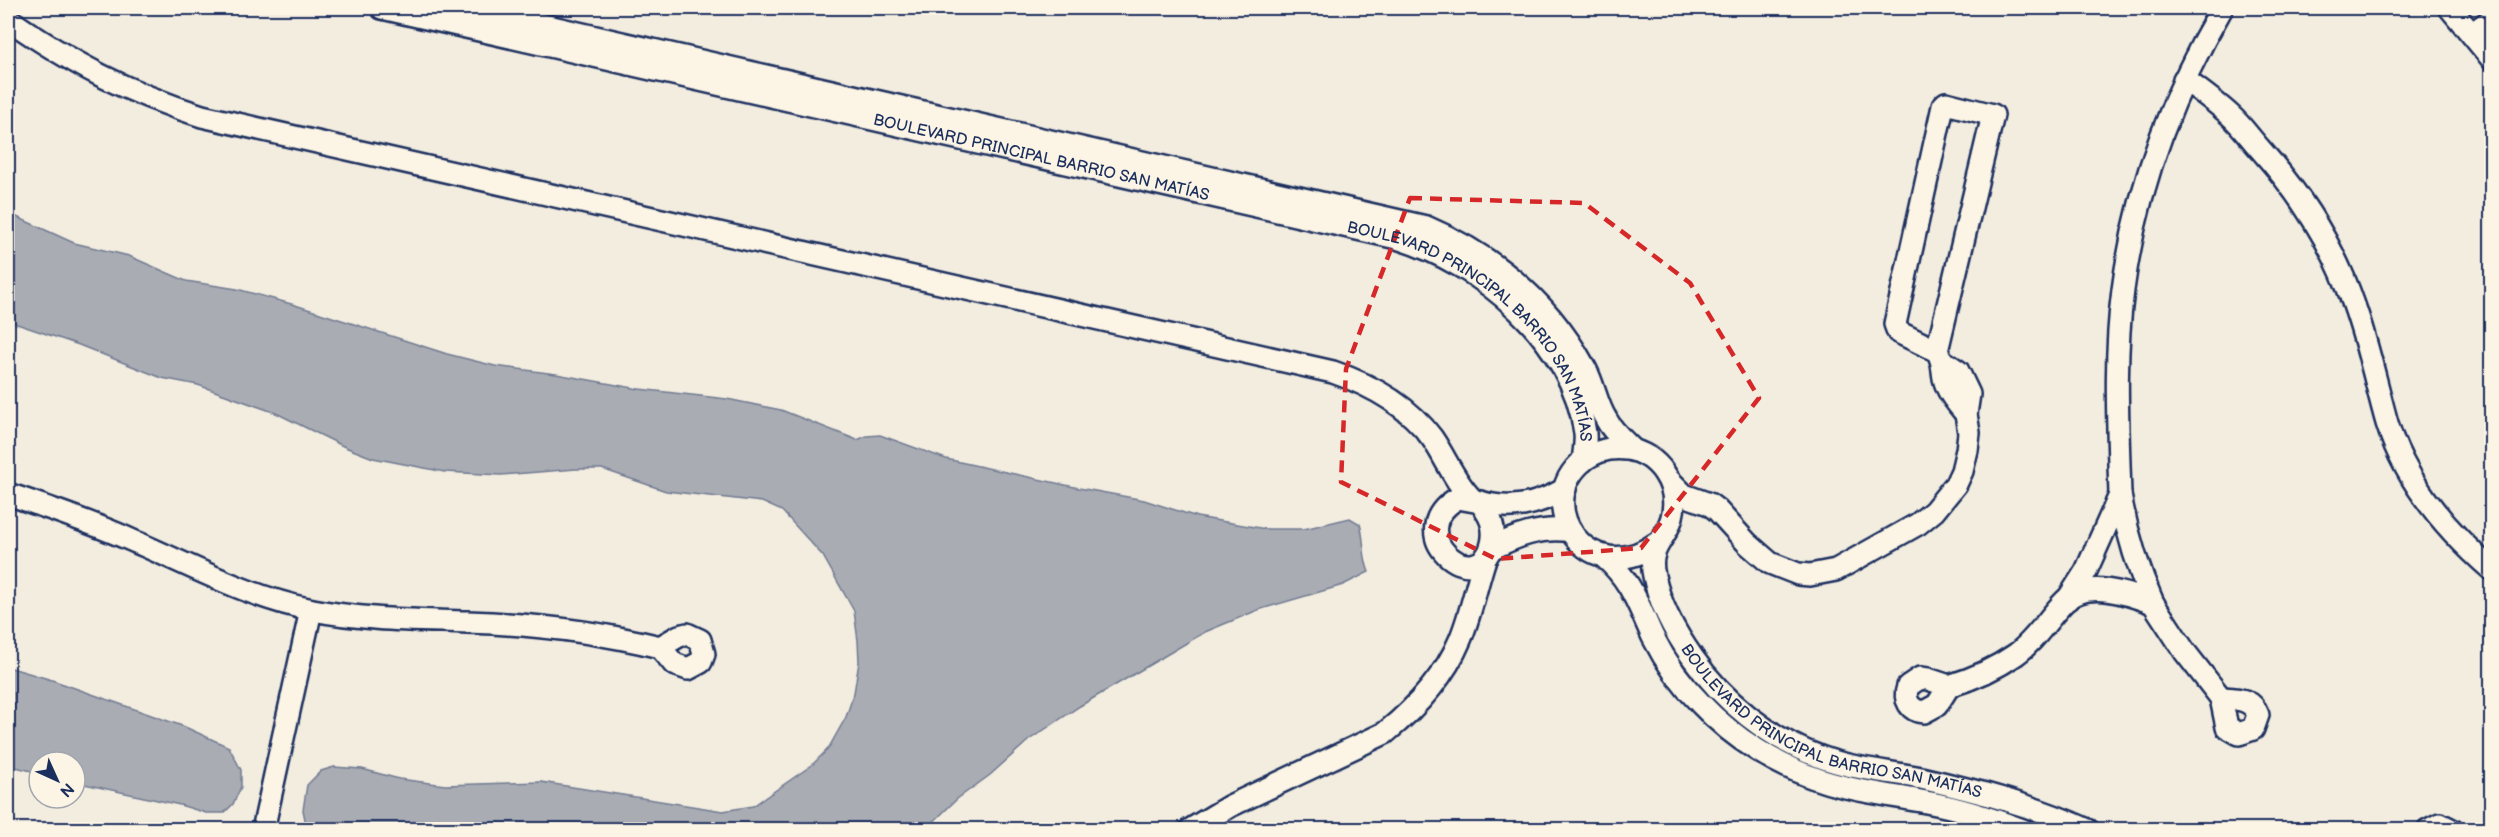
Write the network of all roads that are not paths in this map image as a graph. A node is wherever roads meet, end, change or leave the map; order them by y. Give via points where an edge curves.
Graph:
1 (382, 8) edge
2 (469, 8) edge
3 (2222, 8) edge
4 (2450, 8) edge
5 (8, 19) edge
6 (2492, 19) edge
7 (2473, 33) junction
8 (2492, 59) edge
9 (2184, 79) junction
10 (1940, 356) junction
11 (1633, 450) junction
12 (1583, 461) junction
13 (1452, 473) junction
14 (1669, 480) junction
15 (1565, 489) junction
16 (8, 494) edge
17 (2120, 495) junction
18 (1476, 500) junction
19 (1694, 500) junction
20 (1442, 511) junction
21 (1672, 518) junction
22 (1571, 531) junction
23 (1657, 543) junction
24 (1488, 554) junction
25 (1448, 557) junction
26 (1604, 557) junction
27 (2492, 570) edge
28 (2068, 599) junction
29 (1473, 600) junction
30 (2153, 603) junction
31 (311, 610) junction
32 (660, 647) dead end
33 (1949, 686) dead end
34 (2222, 698) dead end
35 (263, 830) edge
36 (1190, 830) edge
37 (2023, 830) edge
38 (2088, 830) edge
39 (2428, 830) edge
40 (2452, 830) edge

1 - 12 street, BOULEVARD PRINCIPAL BARRIO SAN MATÍAS via 1427,247 1479,278 1536,330 1575,396 1585,436
2 - 11 street, BOULEVARD PRINCIPAL BARRIO SAN MATÍAS via 1426,228 1474,250 1544,310 1561,329 1589,376 1605,419
3 - 9 street
4 - 7 street
5 - 13 street via 90,71 160,103 202,116 1333,372 1375,389 1415,418
6 - 7 street
7 - 8 street
9 - 17 street via 2142,194 2122,291
9 - 27 street via 2232,117 2304,202 2354,304 2388,425 2412,477 2430,506
10 - 10 street via 1993,119 1991,112 1946,103 1895,324 1898,332
10 - 19 street via 1951,396 1966,414 1967,450 1962,471 1946,499 1918,524 1836,570 1798,574 1770,563 1717,510
11 - 12 street via 1607,449
11 - 14 street via 1654,461
12 - 15 street
13 - 18 street
13 - 20 street
14 - 19 street
14 - 21 street via 1674,498
15 - 18 street via 1532,504 1511,508
15 - 22 street via 1563,504
16 - 31 street via 129,538 252,592
17 - 28 street via 2100,545
17 - 30 street via 2129,539
18 - 20 street via 1458,498
18 - 24 street via 1493,523 1494,536
19 - 21 street
20 - 25 street via 1436,534 1439,547
21 - 23 street
22 - 24 street via 1527,533
22 - 26 street via 1579,543
23 - 26 street via 1632,557
23 - 38 street, BOULEVARD PRINCIPAL BARRIO SAN MATÍAS via 1652,560 1654,576 1677,634 1713,684 1764,728 1819,757 1981,793 2031,807
24 - 25 street via 1473,565 1461,565
24 - 29 street
25 - 29 street via 1466,581
26 - 37 street, BOULEVARD PRINCIPAL BARRIO SAN MATÍAS via 1629,583 1654,640 1686,687 1721,723 1756,749 1824,782 1966,811
28 - 30 street via 2088,591 2114,591
28 - 33 street via 2016,654 1985,673
29 - 36 street via 1460,641 1445,669 1406,716 1385,733 1230,806
30 - 34 street
31 - 32 street via 398,620 517,626 633,640
31 - 35 street
39 - 40 street via 2440,824

